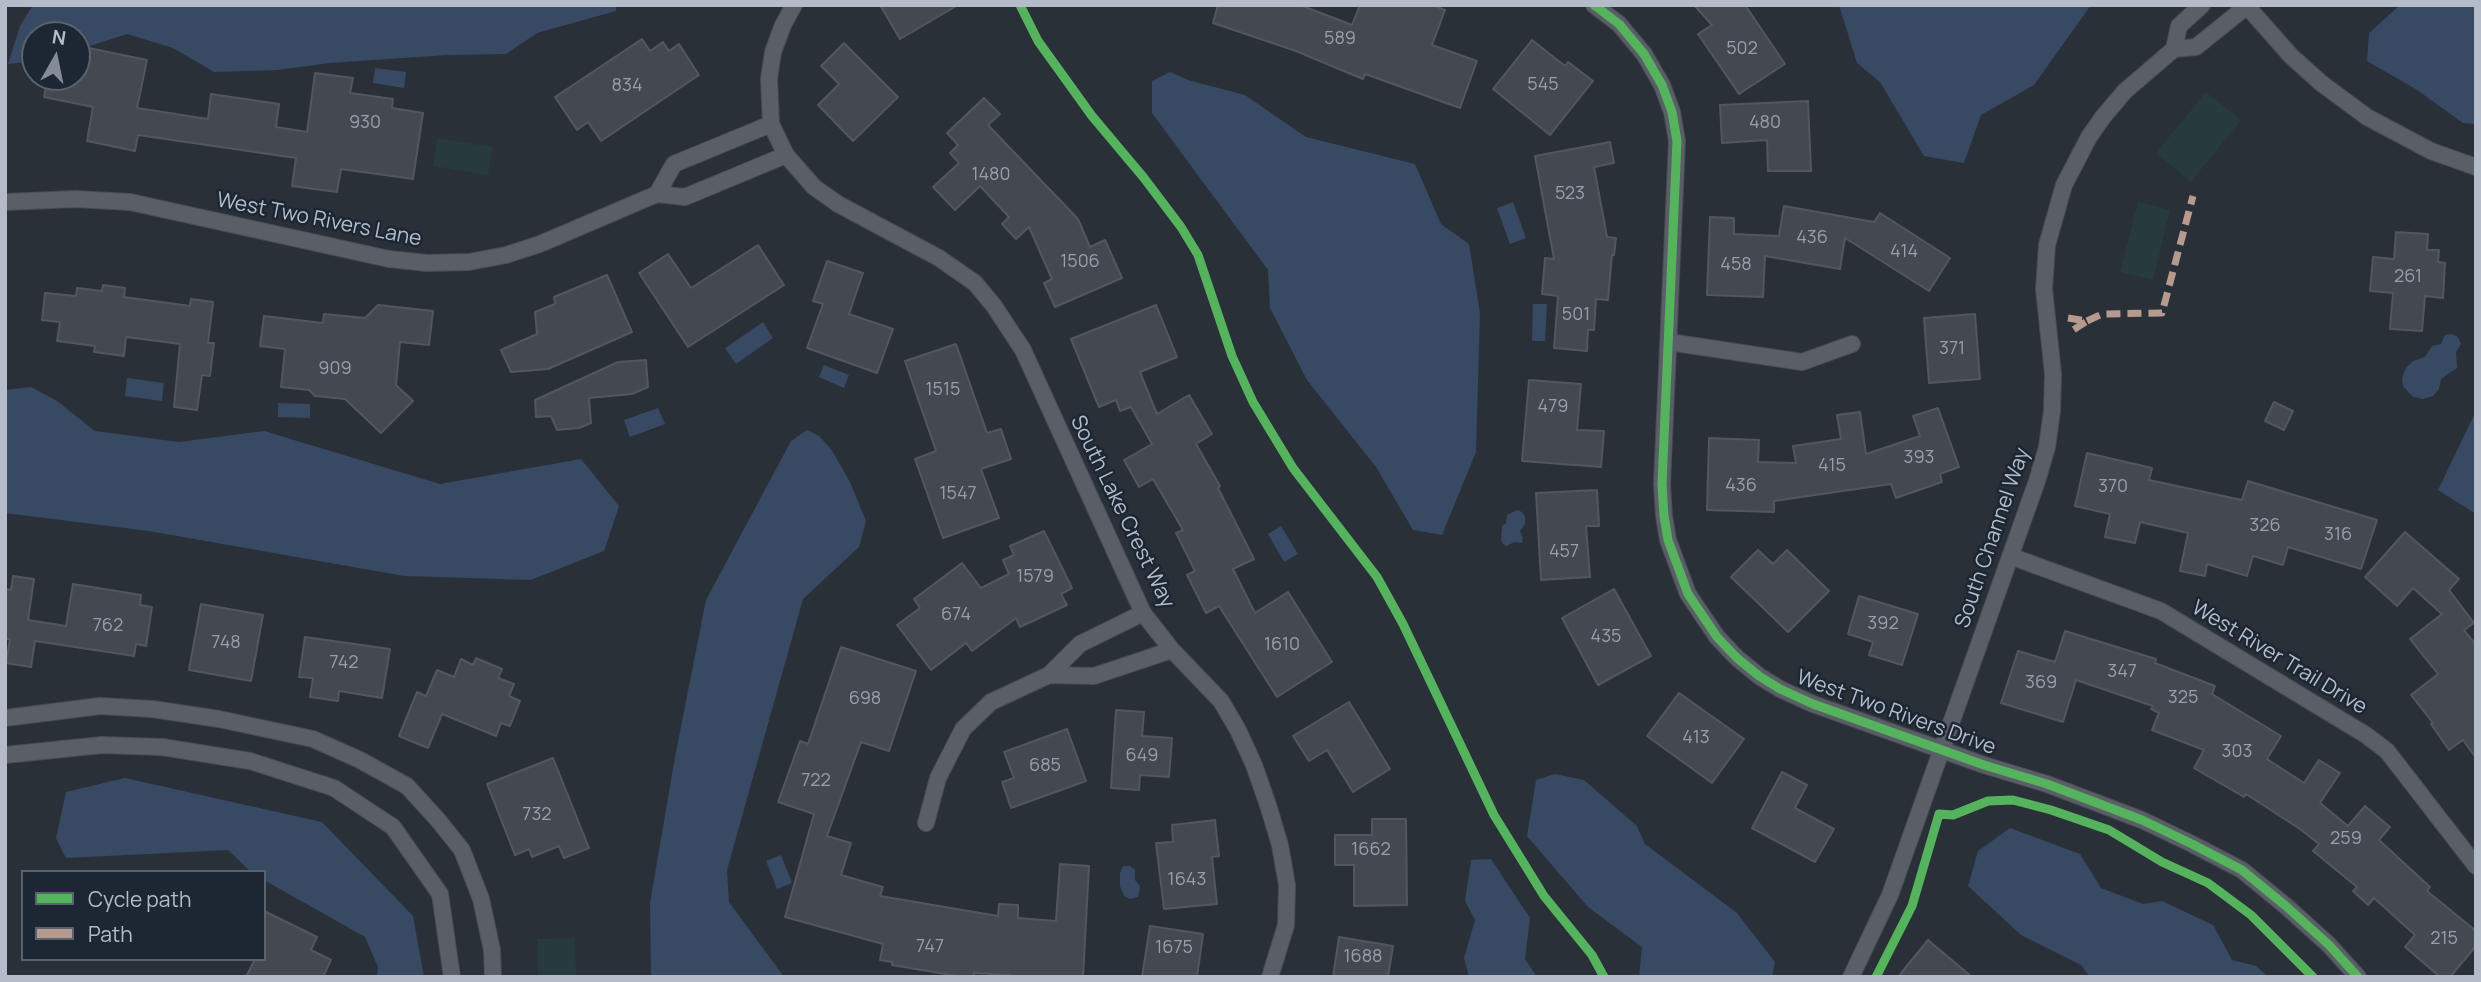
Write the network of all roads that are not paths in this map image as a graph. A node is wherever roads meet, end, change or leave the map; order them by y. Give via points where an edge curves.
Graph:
1 (794, 5) edge
2 (1594, 5) edge
3 (2202, 5) edge
4 (2247, 6) edge
5 (2174, 48) junction
6 (771, 124) junction
7 (786, 155) junction
8 (2476, 167) edge
9 (657, 194) junction
10 (5, 202) edge
11 (1669, 342) junction
12 (1853, 344) dead end
13 (2010, 556) junction
14 (1143, 613) junction
15 (1172, 649) junction
16 (1049, 675) junction
17 (5, 718) edge
18 (1941, 750) junction
19 (5, 755) edge
20 (926, 823) dead end
21 (2476, 866) edge
22 (452, 977) edge
23 (493, 977) edge
24 (1270, 977) edge
25 (1852, 977) edge
26 (2358, 977) edge

1 - 6 street via 774,52 769,79
2 - 11 street, West Two Rivers Drive via 1619,24 1644,54 1672,112 1677,141
3 - 5 street, South Channel Way via 2179,26
4 - 5 street, South Channel Way via 2196,47
4 - 8 street via 2320,83 2367,117 2431,151
5 - 13 street, South Channel Way via 2103,117 2060,197 2044,289 2053,374 2047,447
6 - 7 street
6 - 9 street via 674,164
7 - 9 street, West Two Rivers Lane via 685,198
7 - 14 street, South Lake Crest Way via 814,187 939,258 975,283 994,306 1023,350
9 - 10 street, West Two Rivers Lane via 506,255 427,263 389,259 130,202
11 - 12 street via 1802,362
11 - 18 street, West Two Rivers Drive via 1664,516 1678,571 1700,614 1737,658 1780,689
13 - 18 street, South Channel Way
13 - 21 street, West River Trail Drive via 2161,611 2366,735 2387,751
14 - 15 street, South Lake Crest Way
14 - 16 street via 1080,644
15 - 16 street via 1094,676
15 - 24 street, South Lake Crest Way via 1222,701 1254,765 1276,831 1287,885 1286,925
16 - 20 street via 991,702 963,729 938,778
17 - 23 street via 100,706 152,709 313,739 360,760 407,786 462,850 481,899
18 - 25 street, South Channel Way via 1889,895
18 - 26 street, West Two Rivers Drive via 2047,783 2142,820 2242,870 2329,945
19 - 22 street via 102,745 162,747 250,761 334,788 393,827 440,894

